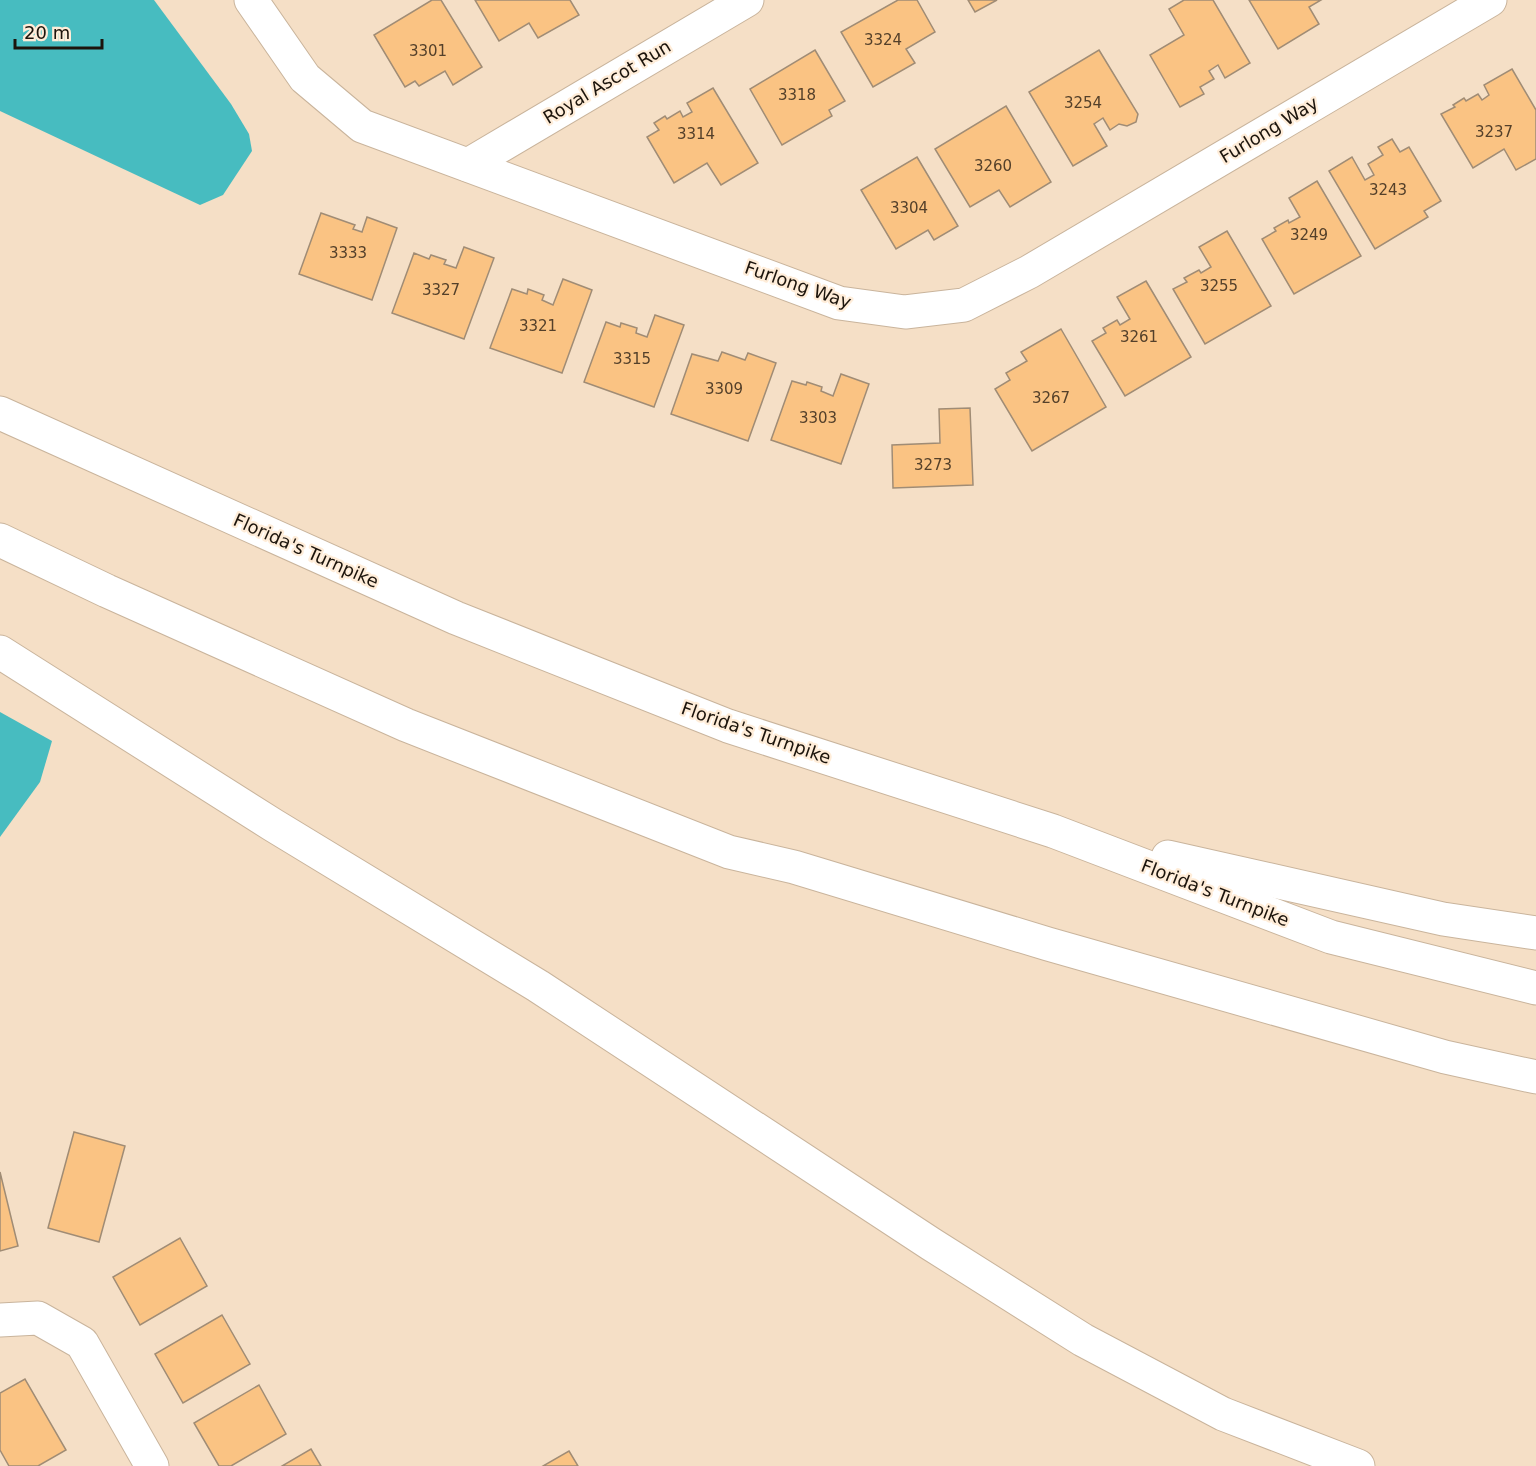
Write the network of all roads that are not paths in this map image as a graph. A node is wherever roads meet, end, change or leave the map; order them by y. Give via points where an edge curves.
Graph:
1 (251, 0) edge
2 (747, 0) edge
3 (1490, 0) edge
4 (468, 165) junction
5 (0, 413) edge
6 (0, 540) edge
7 (0, 652) edge
8 (1053, 831) junction
9 (1536, 933) edge
10 (1536, 988) edge
11 (1536, 1077) edge
12 (0, 1320) edge
13 (152, 1466) edge
14 (1358, 1466) edge

1 - 4 main road, Furlong Way via 305,78 362,126
2 - 4 main road, Royal Ascot Run
3 - 4 main road, Furlong Way via 1029,272 964,305 905,312 839,303
5 - 8 main road, Florida's Turnpike via 456,618 728,726
6 - 11 main road via 406,725 729,852 794,867 1445,1057
7 - 14 main road via 538,986 1083,1340 1223,1414
8 - 9 main road via 1443,919
8 - 10 main road, Florida's Turnpike via 1331,937
12 - 13 main road via 38,1318 82,1344

